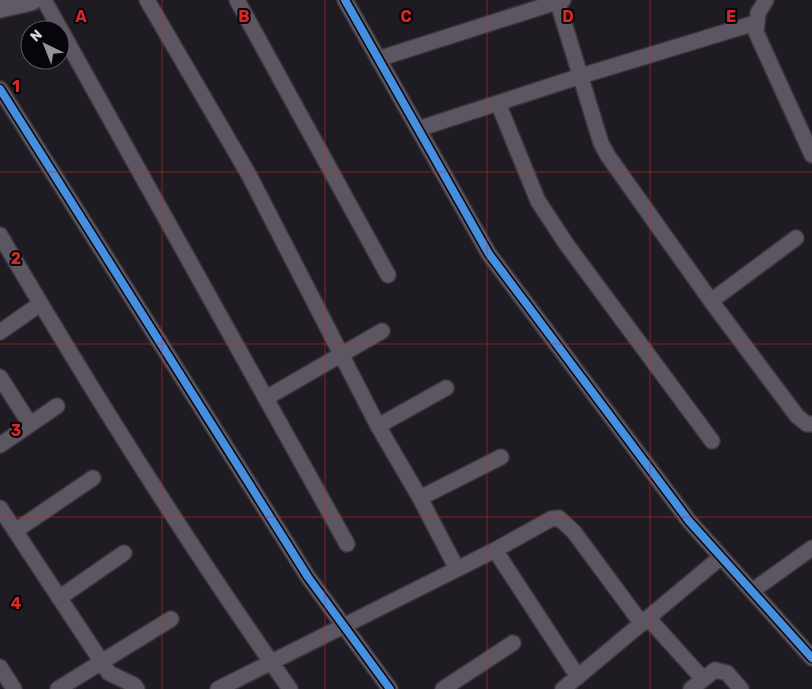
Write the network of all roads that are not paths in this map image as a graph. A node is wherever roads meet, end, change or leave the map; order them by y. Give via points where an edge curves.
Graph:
1 (31, 0) edge
2 (44, 0) edge
3 (147, 0) edge
4 (237, 0) edge
5 (345, 0) edge
6 (766, 0) edge
7 (559, 1) edge
8 (0, 8) edge
9 (755, 23) junction
10 (378, 58) junction
11 (581, 76) junction
12 (0, 88) edge
13 (498, 102) junction
14 (418, 129) junction
15 (812, 155) edge
16 (0, 237) edge
17 (796, 238) dead end
18 (388, 275) dead end
19 (711, 301) junction
20 (40, 304) junction
21 (382, 331) dead end
22 (0, 332) edge
23 (341, 355) junction
24 (0, 377) edge
25 (446, 388) dead end
26 (266, 398) junction
27 (57, 406) dead end
28 (30, 424) junction
29 (812, 424) edge
30 (378, 426) junction
31 (712, 441) dead end
32 (0, 445) edge
33 (502, 457) dead end
34 (93, 478) dead end
35 (420, 498) junction
36 (0, 508) edge
37 (16, 531) junction
38 (347, 544) dead end
39 (812, 548) edge
40 (495, 550) junction
41 (124, 553) dead end
42 (721, 557) junction
43 (458, 569) junction
44 (752, 592) junction
45 (59, 598) junction
46 (171, 619) dead end
47 (645, 622) junction
48 (344, 626) junction
49 (513, 643) dead end
50 (812, 658) edge
51 (100, 661) junction
52 (271, 662) junction
53 (0, 667) edge
54 (578, 677) junction
55 (703, 679) junction
56 (14, 689) edge
57 (58, 689) edge
58 (138, 689) edge
59 (218, 689) edge
60 (290, 689) edge
61 (390, 689) edge
62 (443, 689) edge
63 (563, 689) edge
64 (691, 689) edge
65 (741, 689) edge

1 - 8 street
2 - 26 street
3 - 23 street via 249,176
4 - 18 street
5 - 10 street
6 - 9 street
7 - 10 street
7 - 11 street
9 - 11 street
9 - 15 street via 756,32
10 - 14 street
11 - 13 street
11 - 19 street via 608,156
12 - 48 street via 308,577
13 - 14 street
13 - 31 street via 538,201
14 - 42 street via 489,254 690,521
16 - 20 street
17 - 19 street
19 - 29 street via 797,416
20 - 22 street
20 - 52 street
21 - 23 street
23 - 26 street
23 - 30 street
24 - 28 street
25 - 30 street
26 - 38 street
27 - 28 street
28 - 32 street
30 - 35 street
33 - 35 street
34 - 37 street
35 - 43 street
36 - 37 street
37 - 45 street
39 - 44 street
40 - 43 street
40 - 47 street via 551,519 559,518 574,532
40 - 54 street
41 - 45 street
42 - 44 street
42 - 47 street
43 - 48 street
44 - 50 street
45 - 51 street
46 - 51 street
47 - 54 street
47 - 55 street
48 - 52 street
48 - 61 street
49 - 62 street
51 - 57 street
51 - 58 street via 109,673
52 - 59 street
52 - 60 street
53 - 56 street
54 - 63 street
55 - 64 street
55 - 65 street via 715,670 721,670

